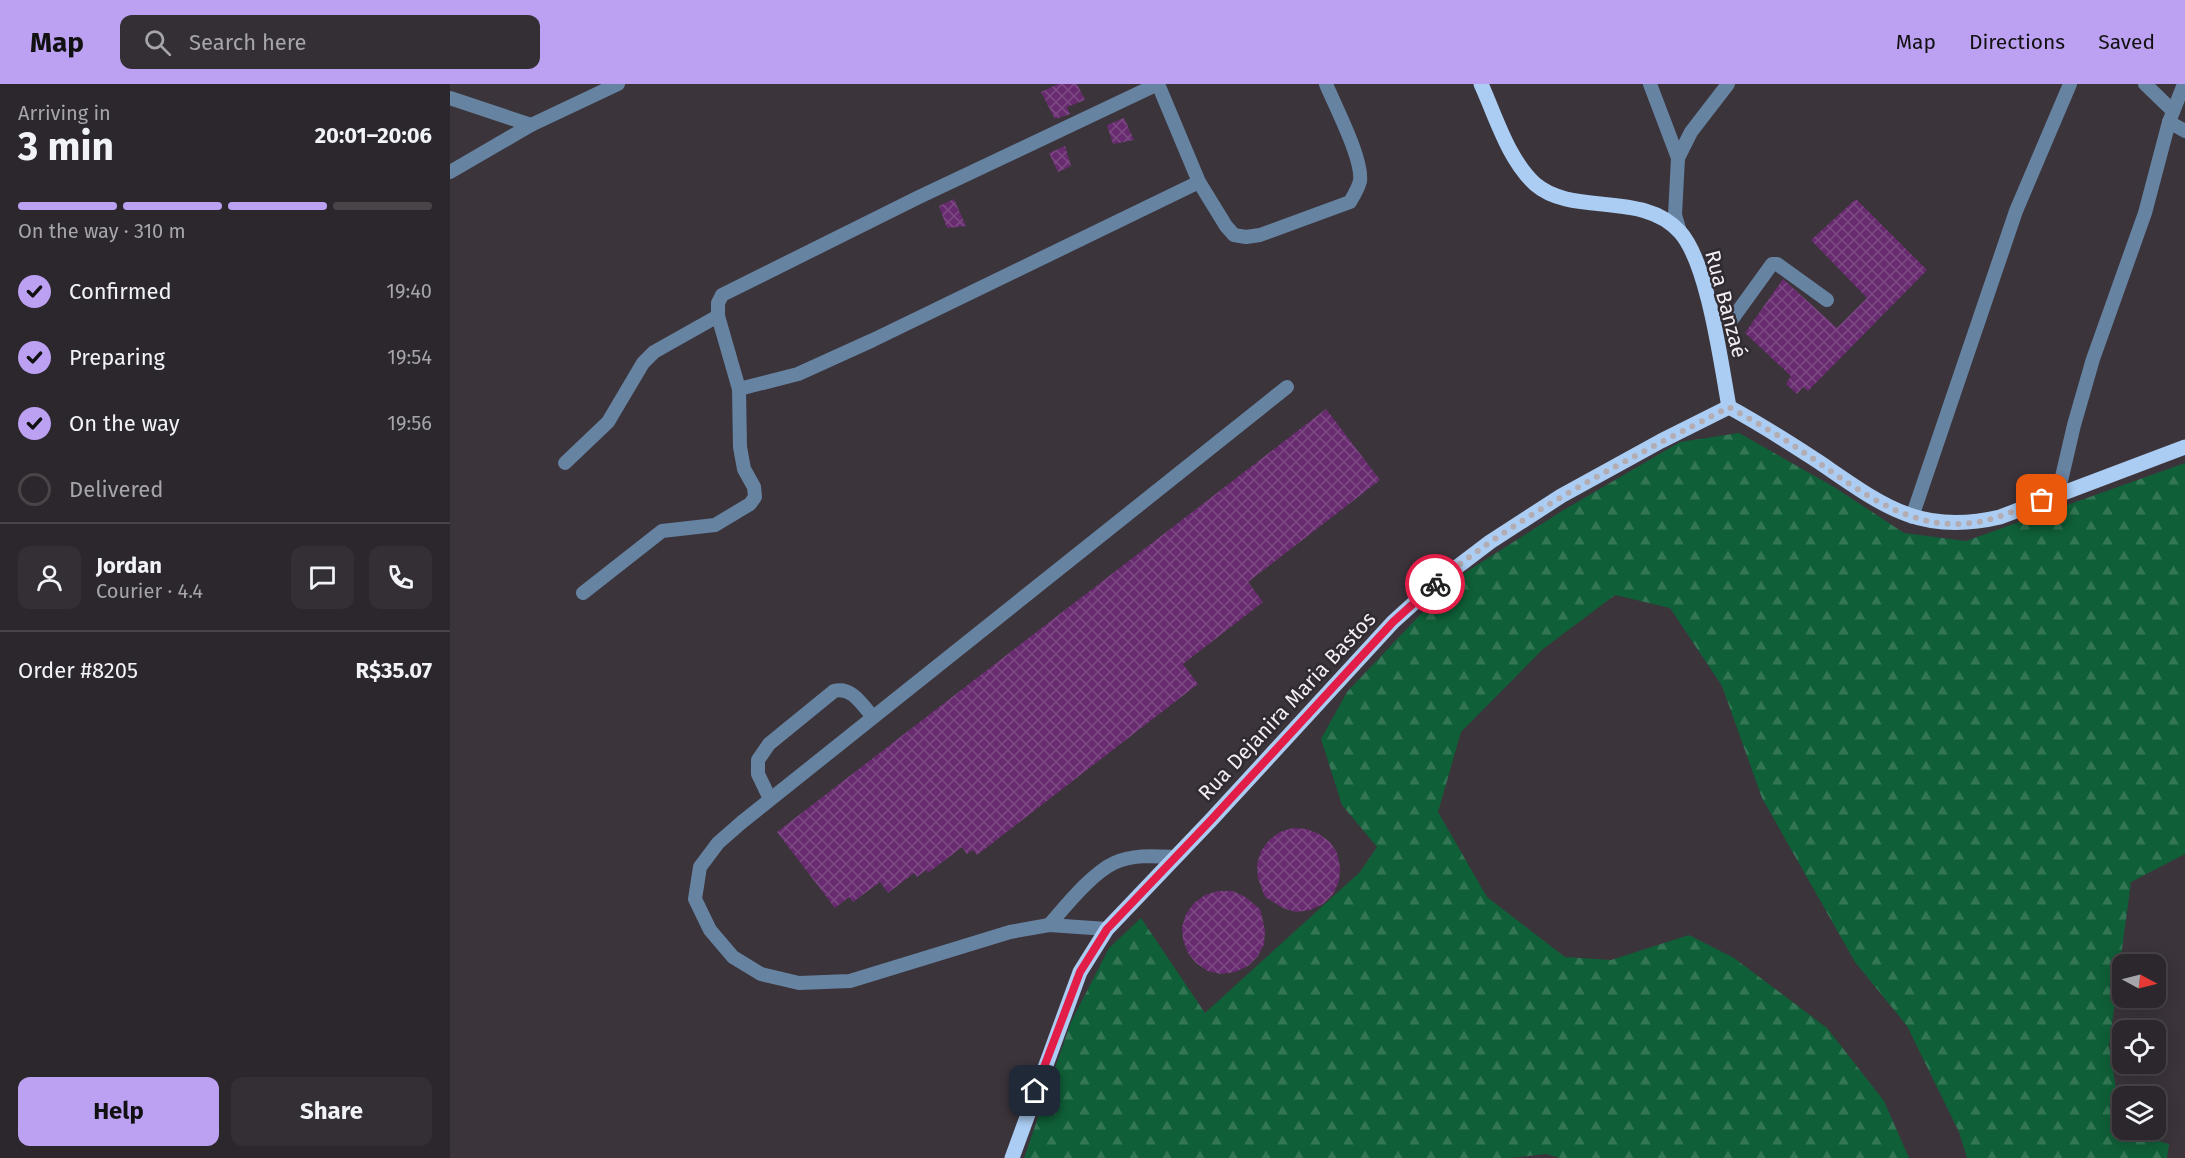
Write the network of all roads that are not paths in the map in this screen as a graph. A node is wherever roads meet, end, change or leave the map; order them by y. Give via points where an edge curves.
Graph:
1 (618, 84) edge
2 (1158, 84) edge
3 (1326, 84) edge
4 (1481, 84) edge
5 (1650, 84) edge
6 (1728, 84) edge
7 (2070, 84) edge
8 (2145, 84) edge
9 (2184, 84) edge
10 (450, 98) edge
11 (2171, 117) junction
12 (531, 125) junction
13 (2185, 132) edge
14 (1678, 158) junction
15 (450, 172) edge
16 (1199, 182) junction
17 (1680, 232) junction
18 (1827, 300) dead end
19 (718, 316) junction
20 (1714, 325) junction
21 (1287, 387) dead end
22 (740, 389) junction
23 (1729, 407) junction
24 (2185, 447) edge
25 (565, 463) dead end
26 (2058, 494) junction
27 (1912, 517) junction
28 (583, 593) dead end
29 (873, 717) junction
30 (770, 799) junction
31 (1175, 857) junction
32 (1049, 925) junction
33 (1107, 929) junction
34 (1012, 1158) edge

1 - 12 street
2 - 16 street
2 - 19 street via 722,294
3 - 16 street via 1358,164 1360,179 1350,202 1246,237 1234,235
4 - 17 main road, Rua Banzaé via 1508,144 1536,185 1569,199 1640,209 1664,218
5 - 14 street
6 - 14 street via 1691,132
7 - 27 street via 2016,211
8 - 11 street
9 - 11 street
10 - 12 street
11 - 13 street
11 - 26 street via 2145,213 2090,370
12 - 15 street
14 - 17 street via 1675,215
16 - 22 street via 798,374
17 - 20 main road, Rua Banzaé via 1701,277
18 - 20 street via 1772,264 1733,318
19 - 22 street
19 - 25 street via 654,352 643,363 608,422
20 - 23 main road, Rua Banzaé
21 - 29 street
22 - 28 street via 740,447 755,497 750,504 715,525 662,531
23 - 27 main road via 1881,504
23 - 31 main road, Rua Dejanira Maria Bastos via 1561,496 1436,583 1393,622
24 - 26 main road
26 - 27 main road via 1977,522 1936,522
29 - 30 street
29 - 30 street via 850,692 834,691 768,744 758,760 758,774
30 - 32 street via 718,843 700,867 695,899 710,930 733,957 761,974 799,983 850,981 1010,932
31 - 32 street via 1143,856 1114,863
31 - 33 main road, Rua Dejanira Maria Bastos
32 - 33 street
33 - 34 main road, Rua Dejanira Maria Bastos via 1080,972

